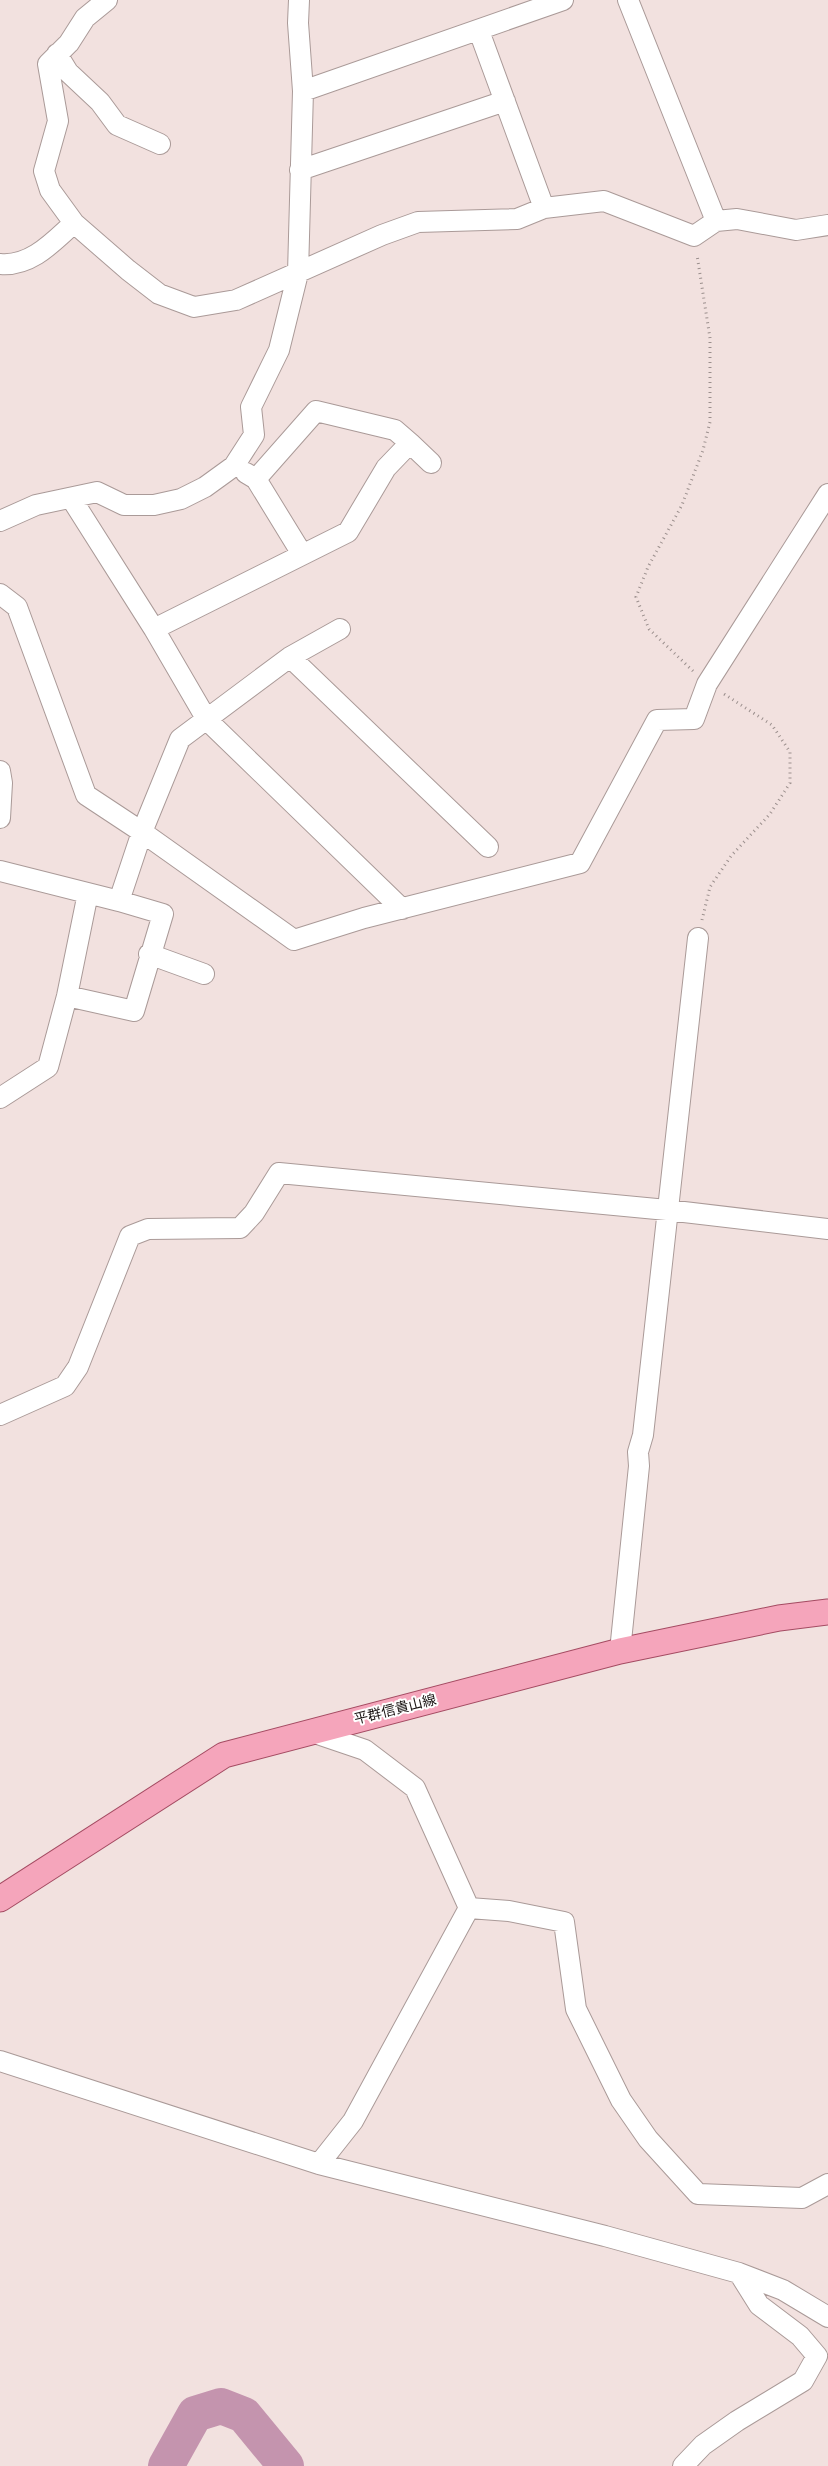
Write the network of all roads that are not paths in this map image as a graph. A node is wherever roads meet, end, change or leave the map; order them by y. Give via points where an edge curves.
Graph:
1 (107, 0) edge
2 (299, 0) edge
3 (563, 0) edge
4 (628, 0) edge
5 (479, 31) junction
6 (57, 54) junction
7 (303, 91) junction
8 (504, 101) junction
9 (160, 144) dead end
10 (300, 170) junction
11 (544, 208) junction
12 (716, 221) junction
13 (74, 223) junction
14 (828, 225) edge
15 (0, 264) edge
16 (298, 273) junction
17 (410, 443) junction
18 (432, 463) dead end
19 (234, 466) junction
20 (256, 479) junction
21 (828, 494) edge
22 (71, 498) junction
23 (0, 521) edge
24 (302, 554) junction
25 (0, 594) edge
26 (340, 628) dead end
27 (154, 629) junction
28 (290, 658) junction
29 (207, 720) junction
30 (0, 771) edge
31 (0, 818) edge
32 (142, 832) junction
33 (488, 847) dead end
34 (0, 871) edge
35 (88, 893) junction
36 (119, 900) junction
37 (402, 909) junction
38 (698, 938) road end
39 (149, 954) junction
40 (204, 974) dead end
41 (67, 996) junction
42 (0, 1098) edge
43 (667, 1210) junction
44 (828, 1229) edge
45 (0, 1415) edge
46 (828, 1612) edge
47 (620, 1651) junction
48 (309, 1731) junction
49 (0, 1899) edge
50 (469, 1908) junction
51 (0, 2061) edge
52 (319, 2164) junction
53 (828, 2184) edge
54 (739, 2273) junction
55 (828, 2317) edge
56 (683, 2466) edge

1 - 6 street via 85,18 69,43
2 - 7 street
3 - 5 street
4 - 12 street
5 - 7 street
5 - 8 street
6 - 9 street via 68,72 100,102 117,124
6 - 13 street via 48,64 58,121 44,171 50,190
7 - 10 street
8 - 10 street
8 - 11 street
10 - 16 street
11 - 12 street via 604,201 694,236
11 - 16 street via 517,218 418,222
12 - 14 street via 738,219 796,230
13 - 15 street via 40,254
13 - 16 street via 159,294 194,307 236,300
16 - 19 street via 279,350 251,407 254,435
17 - 18 street
17 - 20 street via 395,430 316,411
17 - 24 street via 386,468 348,532
19 - 20 street
19 - 22 street via 181,499 154,505 124,505 97,492
20 - 24 street
21 - 37 street via 707,684 694,719 657,720 580,863
22 - 23 street via 36,505
22 - 27 street
24 - 27 street
25 - 32 street via 17,607 86,796
26 - 28 street
27 - 29 street
28 - 29 street
28 - 33 street
29 - 32 street via 180,739
29 - 37 street
30 - 31 street
32 - 36 street
32 - 37 street via 294,940
34 - 35 street
35 - 36 street
35 - 41 street
36 - 39 street via 162,914
38 - 43 street
39 - 40 street
39 - 41 street via 134,1011
41 - 42 street via 48,1066
43 - 44 street
43 - 45 street via 279,1173 254,1213 240,1228 148,1229 130,1236 78,1367 65,1386
43 - 47 street via 643,1435 638,1452
46 - 47 main road, 平群信貴山線 via 779,1618
47 - 48 main road, 平群信貴山線
48 - 49 main road, 平群信貴山線 via 224,1755
48 - 50 street via 366,1750 416,1788
50 - 52 street via 353,2121
50 - 53 street via 564,1922 576,2009 620,2100 648,2139 698,2194 802,2198
51 - 52 street
52 - 54 street
54 - 55 street via 783,2290
54 - 56 street via 759,2305 800,2336 817,2356 803,2381 703,2445

